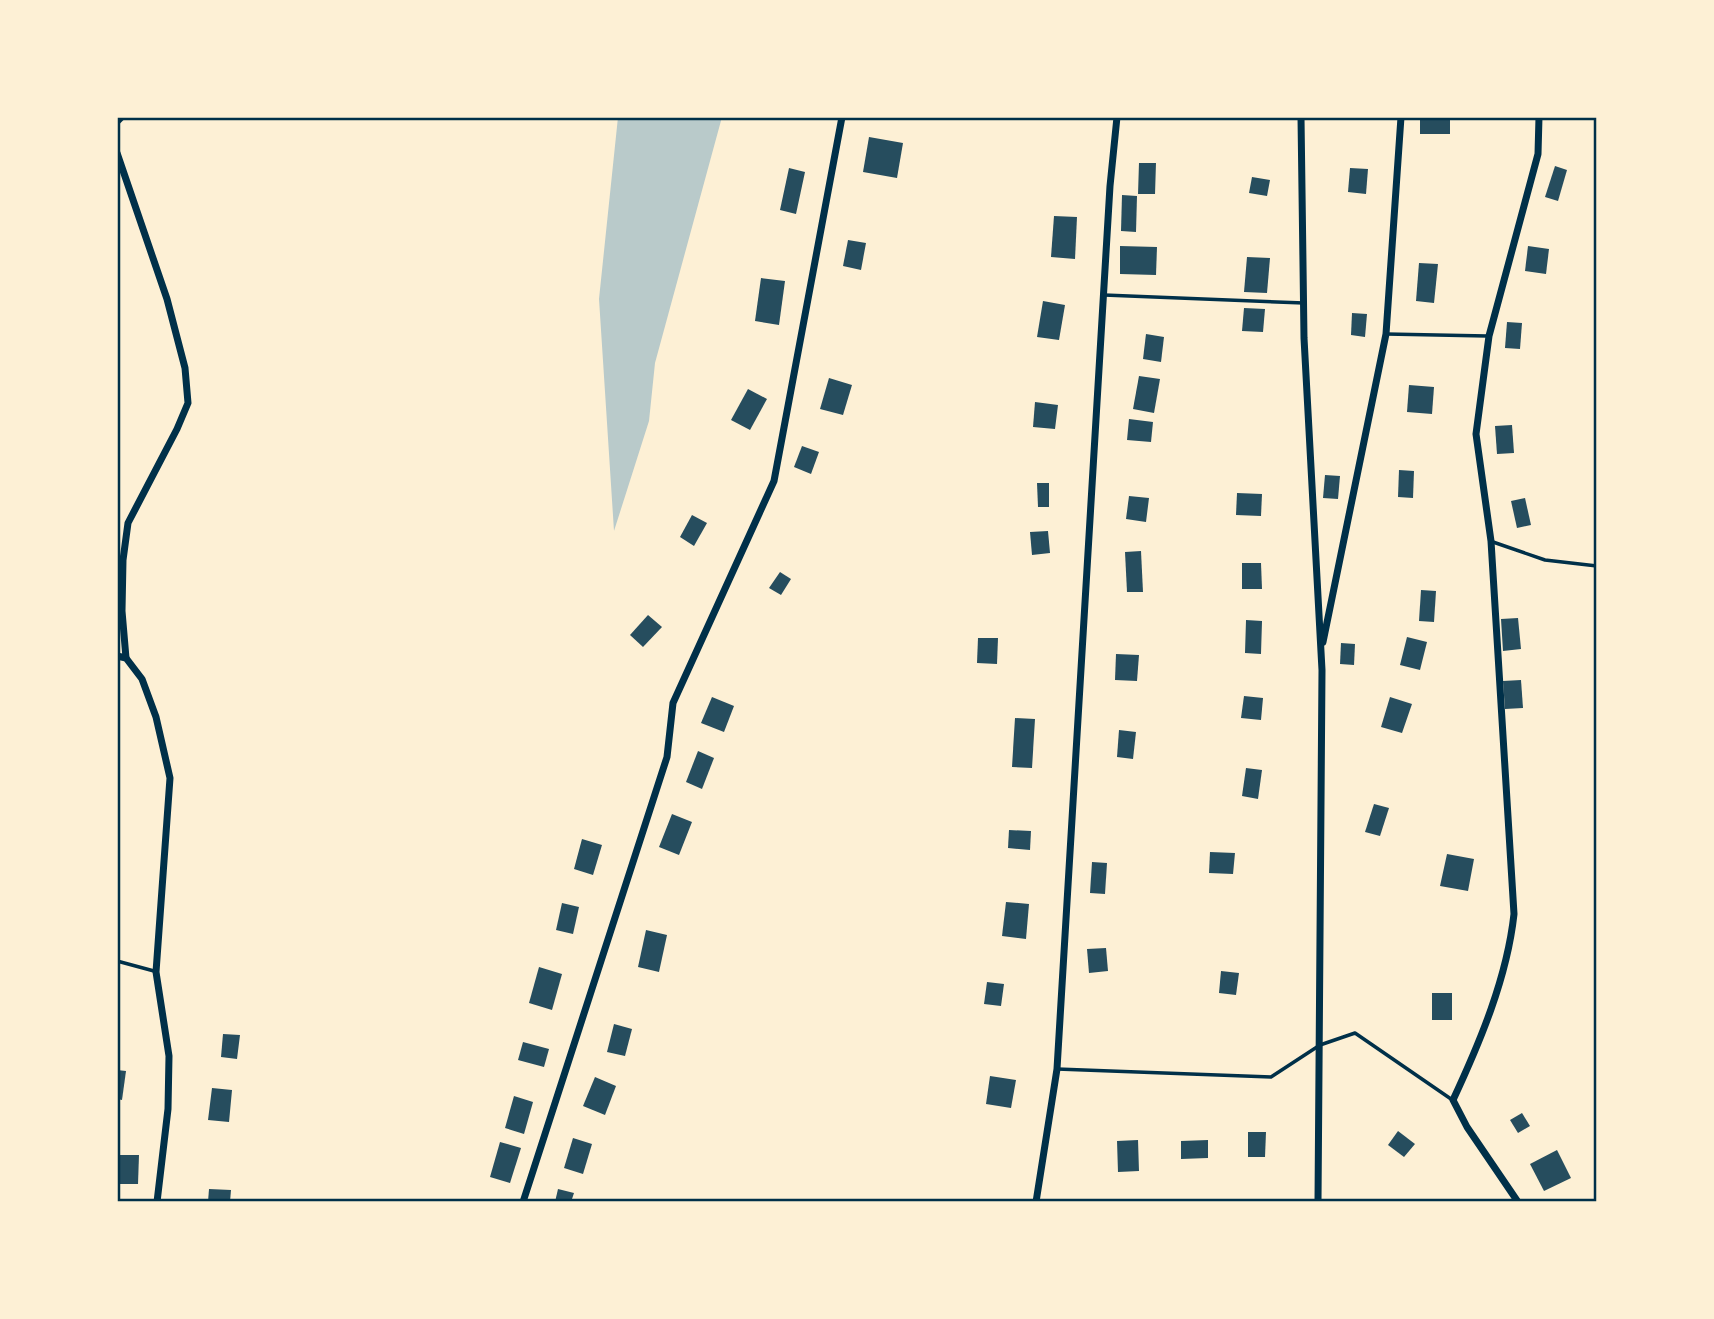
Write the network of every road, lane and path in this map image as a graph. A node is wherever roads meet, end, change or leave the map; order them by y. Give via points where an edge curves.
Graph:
1 (124, 117) edge
2 (842, 117) edge
3 (1117, 117) edge
4 (1301, 117) edge
5 (1401, 117) edge
6 (1539, 117) edge
7 (117, 124) edge
8 (117, 153) edge
9 (1104, 295) junction
10 (1304, 303) junction
11 (1386, 334) junction
12 (1489, 336) junction
13 (1491, 541) junction
14 (1597, 566) edge
15 (1321, 652) junction
16 (117, 656) edge
17 (126, 658) junction
18 (117, 961) edge
19 (156, 972) junction
20 (1320, 1045) junction
21 (1057, 1069) junction
22 (1453, 1100) junction
23 (158, 1202) edge
24 (523, 1202) edge
25 (1036, 1202) edge
26 (1318, 1202) edge
27 (1518, 1202) edge

1 - 7 lane
2 - 24 street via 774,481 673,703 667,757
3 - 9 street
4 - 10 street
5 - 11 street
6 - 12 street via 1538,154
8 - 17 street via 167,299 185,368 188,403 128,523 122,611
9 - 10 lane
9 - 21 street
10 - 15 street
11 - 12 lane
11 - 15 street
12 - 13 street via 1476,434
13 - 14 lane via 1545,560
13 - 22 street via 1514,914 1511,947
15 - 20 street
16 - 17 street
17 - 19 street via 142,679 156,717 170,778
18 - 19 lane
19 - 23 street via 169,1056
20 - 21 lane via 1272,1077
20 - 22 lane via 1355,1033
20 - 26 street
21 - 25 street
22 - 27 street

